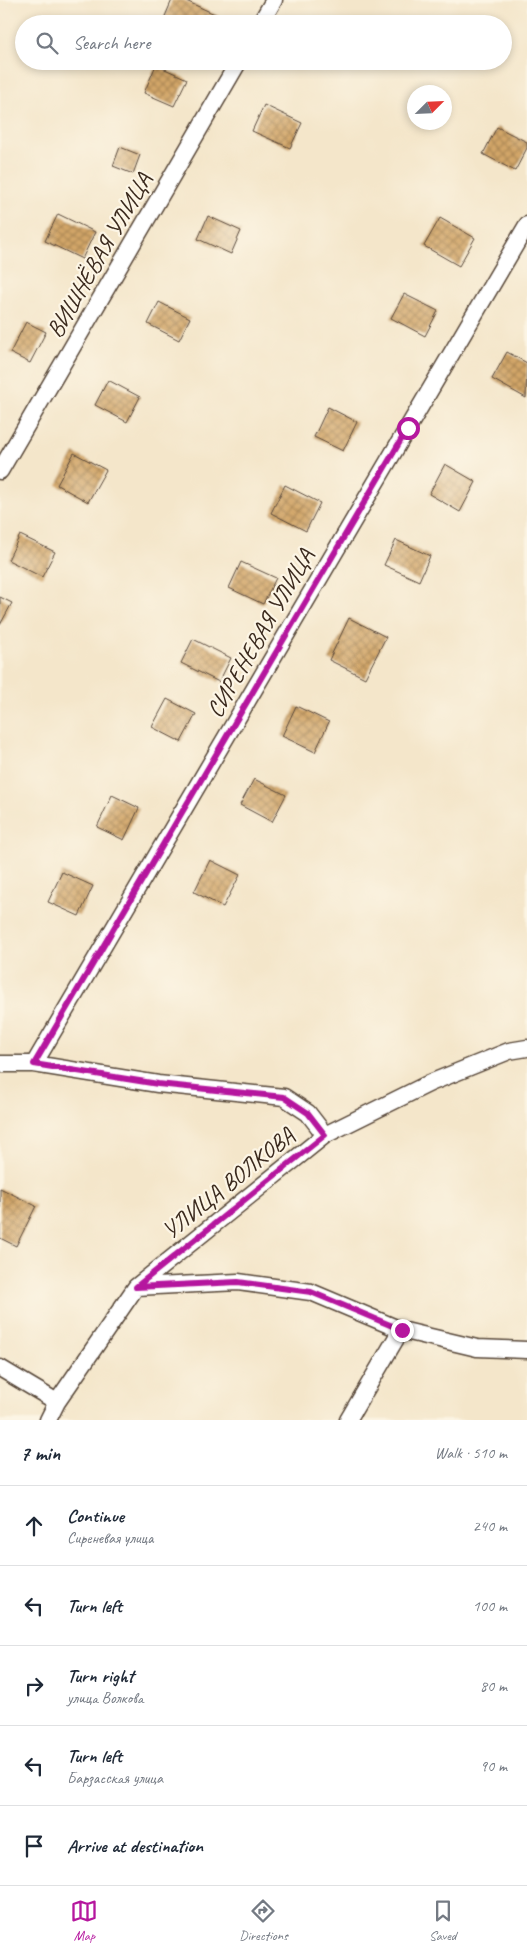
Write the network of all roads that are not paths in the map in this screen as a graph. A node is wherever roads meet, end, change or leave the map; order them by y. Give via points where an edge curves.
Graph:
1 (274, 0) edge
2 (265, 15) edge
3 (234, 70) edge
4 (527, 225) edge
5 (0, 471) edge
6 (527, 1048) edge
7 (0, 1064) edge
8 (34, 1064) junction
9 (325, 1135) junction
10 (136, 1287) junction
11 (402, 1330) junction
12 (527, 1350) edge
13 (0, 1368) edge
14 (57, 1402) junction
15 (48, 1420) edge
16 (348, 1420) edge

1 - 2 street
3 - 5 street, ВИШНЁВАЯ УЛИЦА
4 - 8 street, СИРЕНЕВАЯ УЛИЦА
6 - 9 street, УЛИЦА ВОЛКОВА via 509,1050 430,1083
7 - 8 street
8 - 9 street via 158,1084 284,1097 308,1113
9 - 10 street, УЛИЦА ВОЛКОВА
10 - 11 street via 238,1282 311,1292
10 - 14 street, УЛИЦА ВОЛКОВА
11 - 12 street via 477,1348
11 - 16 street
13 - 14 street
14 - 15 street, УЛИЦА ВОЛКОВА

